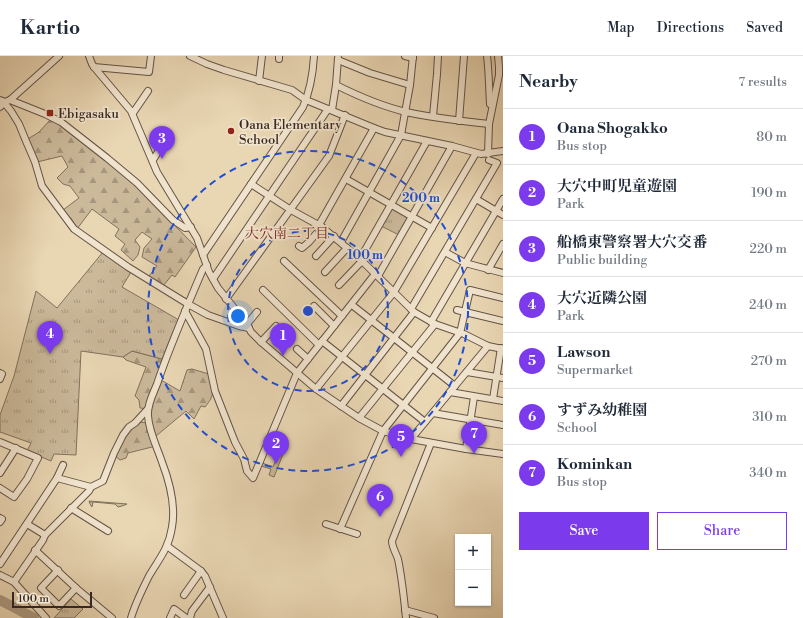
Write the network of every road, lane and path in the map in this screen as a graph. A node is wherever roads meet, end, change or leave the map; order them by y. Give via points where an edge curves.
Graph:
1 (59, 56) edge
2 (89, 56) edge
3 (151, 56) edge
4 (190, 56) edge
5 (262, 56) edge
6 (314, 56) edge
7 (405, 56) edge
8 (438, 56) edge
9 (464, 56) edge
10 (486, 56) edge
11 (498, 56) edge
12 (413, 57) edge
13 (338, 58) edge
14 (94, 67) junction
15 (489, 74) junction
16 (500, 76) edge
17 (259, 80) junction
18 (336, 85) junction
19 (410, 85) junction
20 (148, 91) dead end
21 (306, 100) junction
22 (5, 101) edge
23 (0, 107) edge
24 (330, 109) junction
25 (406, 112) junction
26 (491, 112) junction
27 (132, 113) junction
28 (345, 116) junction
29 (433, 116) junction
30 (459, 121) junction
31 (489, 124) junction
32 (374, 128) junction
33 (169, 134) dead end
34 (401, 135) junction
35 (427, 141) junction
36 (452, 146) junction
37 (503, 152) edge
38 (476, 153) junction
39 (489, 157) junction
40 (152, 160) junction
41 (346, 179) junction
42 (252, 184) junction
43 (368, 192) junction
44 (270, 196) junction
45 (476, 199) junction
46 (503, 199) edge
47 (392, 205) junction
48 (291, 210) junction
49 (496, 211) junction
50 (503, 215) edge
51 (412, 217) junction
52 (321, 226) junction
53 (191, 227) junction
54 (432, 228) junction
55 (334, 236) junction
56 (341, 242) junction
57 (503, 244) edge
58 (299, 246) dead end
59 (347, 248) junction
60 (445, 252) junction
61 (203, 255) junction
62 (316, 256) dead end
63 (361, 260) junction
64 (284, 261) dead end
65 (465, 263) junction
66 (207, 265) junction
67 (488, 270) junction
68 (325, 272) dead end
69 (503, 273) edge
70 (377, 275) junction
71 (213, 279) junction
72 (339, 286) dead end
73 (263, 290) dead end
74 (394, 292) junction
75 (503, 298) edge
76 (226, 299) junction
77 (188, 304) junction
78 (352, 305) junction
79 (314, 306) dead end
80 (457, 310) dead end
81 (185, 311) junction
82 (413, 311) junction
83 (257, 312) dead end
84 (465, 312) junction
85 (342, 316) junction
86 (371, 320) junction
87 (503, 321) edge
88 (433, 323) junction
89 (248, 326) junction
90 (276, 326) dead end
91 (334, 326) junction
92 (460, 333) junction
93 (394, 338) junction
94 (261, 342) junction
95 (321, 343) junction
96 (488, 346) junction
97 (502, 348) edge
98 (298, 349) dead end
99 (412, 353) junction
100 (342, 357) junction
101 (308, 359) junction
102 (433, 368) junction
103 (467, 372) junction
104 (0, 373) edge
105 (296, 373) junction
106 (365, 374) junction
107 (500, 377) edge
108 (0, 379) edge
109 (455, 386) junction
110 (316, 389) junction
111 (383, 389) junction
112 (450, 392) junction
113 (474, 397) junction
114 (492, 399) junction
115 (503, 401) edge
116 (404, 405) junction
117 (341, 406) junction
118 (147, 410) junction
119 (432, 413) junction
120 (359, 418) junction
121 (471, 419) junction
122 (424, 422) junction
123 (503, 425) edge
124 (383, 432) junction
125 (411, 439) junction
126 (0, 442) edge
127 (431, 443) junction
128 (16, 448) junction
129 (466, 449) junction
130 (503, 454) edge
131 (63, 465) dead end
132 (0, 473) edge
133 (57, 478) junction
134 (92, 487) junction
135 (0, 488) edge
136 (71, 508) junction
137 (0, 518) edge
138 (0, 522) edge
139 (27, 524) junction
140 (326, 524) dead end
141 (340, 529) junction
142 (108, 531) dead end
143 (357, 534) dead end
144 (45, 535) junction
145 (167, 546) junction
146 (35, 550) junction
147 (0, 564) edge
148 (58, 570) junction
149 (201, 571) junction
150 (0, 575) edge
151 (14, 582) junction
152 (210, 587) junction
153 (76, 588) junction
154 (184, 595) dead end
155 (405, 610) junction
156 (46, 618) edge
157 (112, 618) edge
158 (131, 618) edge
159 (170, 618) edge
160 (186, 618) edge
161 (190, 618) edge
162 (223, 618) edge
163 (406, 618) edge
164 (434, 618) edge

1 - 22 street
2 - 14 street
3 - 14 street via 149,72
4 - 17 street
5 - 17 street
6 - 21 street
7 - 12 street
8 - 29 street
9 - 30 street
10 - 15 street
11 - 16 street
12 - 19 street
13 - 18 street
13 - 19 street via 370,73
14 - 27 street
15 - 16 street
15 - 26 street
16 - 26 street
17 - 21 street via 292,90
18 - 24 street
18 - 25 street via 381,105
19 - 25 street
20 - 27 street
21 - 24 street
21 - 42 street
22 - 23 street
22 - 53 street via 61,122 137,183 173,220 185,228
22 - 77 street via 19,124 42,186 74,229 128,267
24 - 28 street
24 - 44 street
25 - 29 street
25 - 34 street
26 - 31 street
27 - 40 street
28 - 32 street
28 - 48 street via 329,156
29 - 30 street
30 - 31 street
31 - 39 street
32 - 34 street
32 - 41 street
33 - 40 street
34 - 35 street
34 - 43 street
35 - 36 street
35 - 47 street
36 - 38 street
36 - 51 street
37 - 39 street via 496,152
38 - 39 street
38 - 54 street
39 - 45 street via 497,163
40 - 53 street
41 - 43 street
41 - 52 street
42 - 44 street
42 - 61 street
43 - 47 street
43 - 56 street
44 - 48 street
44 - 71 street
45 - 49 street
45 - 60 street
46 - 49 street
47 - 51 street
47 - 63 street
48 - 52 street
48 - 76 street
49 - 50 street
49 - 65 street
51 - 54 street
51 - 70 street
52 - 55 street
52 - 58 street via 309,242 302,248
53 - 61 street
54 - 74 street
55 - 56 street
55 - 62 street
56 - 59 street
57 - 67 street
59 - 63 street
59 - 68 street
60 - 65 street
60 - 82 street
61 - 66 street
63 - 70 street
63 - 72 street
64 - 85 street
65 - 67 street
65 - 88 street
66 - 71 street
66 - 77 street via 203,268
67 - 69 street
70 - 74 street
70 - 78 street
71 - 76 street
73 - 95 street
74 - 82 street
74 - 86 street
75 - 84 street via 470,290
76 - 89 street
77 - 81 street
77 - 89 street via 208,315 239,326
78 - 85 street
78 - 86 street
79 - 91 street
80 - 84 street
81 - 105 street via 206,349 215,391 247,471 253,478
81 - 118 street
82 - 88 street
82 - 93 street
83 - 89 street
84 - 87 street
84 - 92 street
85 - 91 street
86 - 93 street
86 - 100 street
88 - 92 street
88 - 99 street
89 - 94 street
90 - 94 street
91 - 95 street
92 - 96 street
92 - 102 street
93 - 99 street
93 - 106 street
94 - 105 street
95 - 100 street
95 - 101 street
96 - 97 street
96 - 103 street
97 - 107 street
98 - 101 street
99 - 102 street
99 - 111 street
100 - 106 street
100 - 110 street
101 - 105 street
102 - 109 street
102 - 116 street
103 - 107 street
103 - 109 street
104 - 108 street
105 - 110 street
106 - 111 street
106 - 117 street
107 - 114 street
109 - 112 street
110 - 117 street
111 - 116 street
111 - 120 street
112 - 113 street
112 - 119 street
113 - 114 street
113 - 121 street
114 - 115 street
116 - 122 street
116 - 124 street
117 - 120 street
118 - 134 street via 123,434 103,481
118 - 145 street via 151,435 163,463 172,495 172,527
119 - 121 street
119 - 122 street
120 - 124 street
121 - 123 street
121 - 129 street
122 - 125 street
124 - 125 street
124 - 141 street
125 - 127 street
126 - 128 street
127 - 129 street
127 - 155 street via 392,541 398,557
128 - 132 street
128 - 135 street via 38,458 14,497
129 - 130 street
131 - 133 street
133 - 134 street
133 - 139 street
134 - 136 street
136 - 142 street
136 - 144 street
137 - 138 street
139 - 144 street
139 - 147 street
140 - 141 street
141 - 143 street
144 - 146 street
145 - 149 street
145 - 158 street via 149,576
146 - 148 street
146 - 151 street
148 - 153 street
148 - 153 street via 41,588 45,593 59,606
149 - 152 street
149 - 154 street
150 - 151 street
151 - 156 street
152 - 161 street via 192,611
152 - 162 street
153 - 157 street
155 - 163 street
155 - 164 street
159 - 160 street via 174,609

